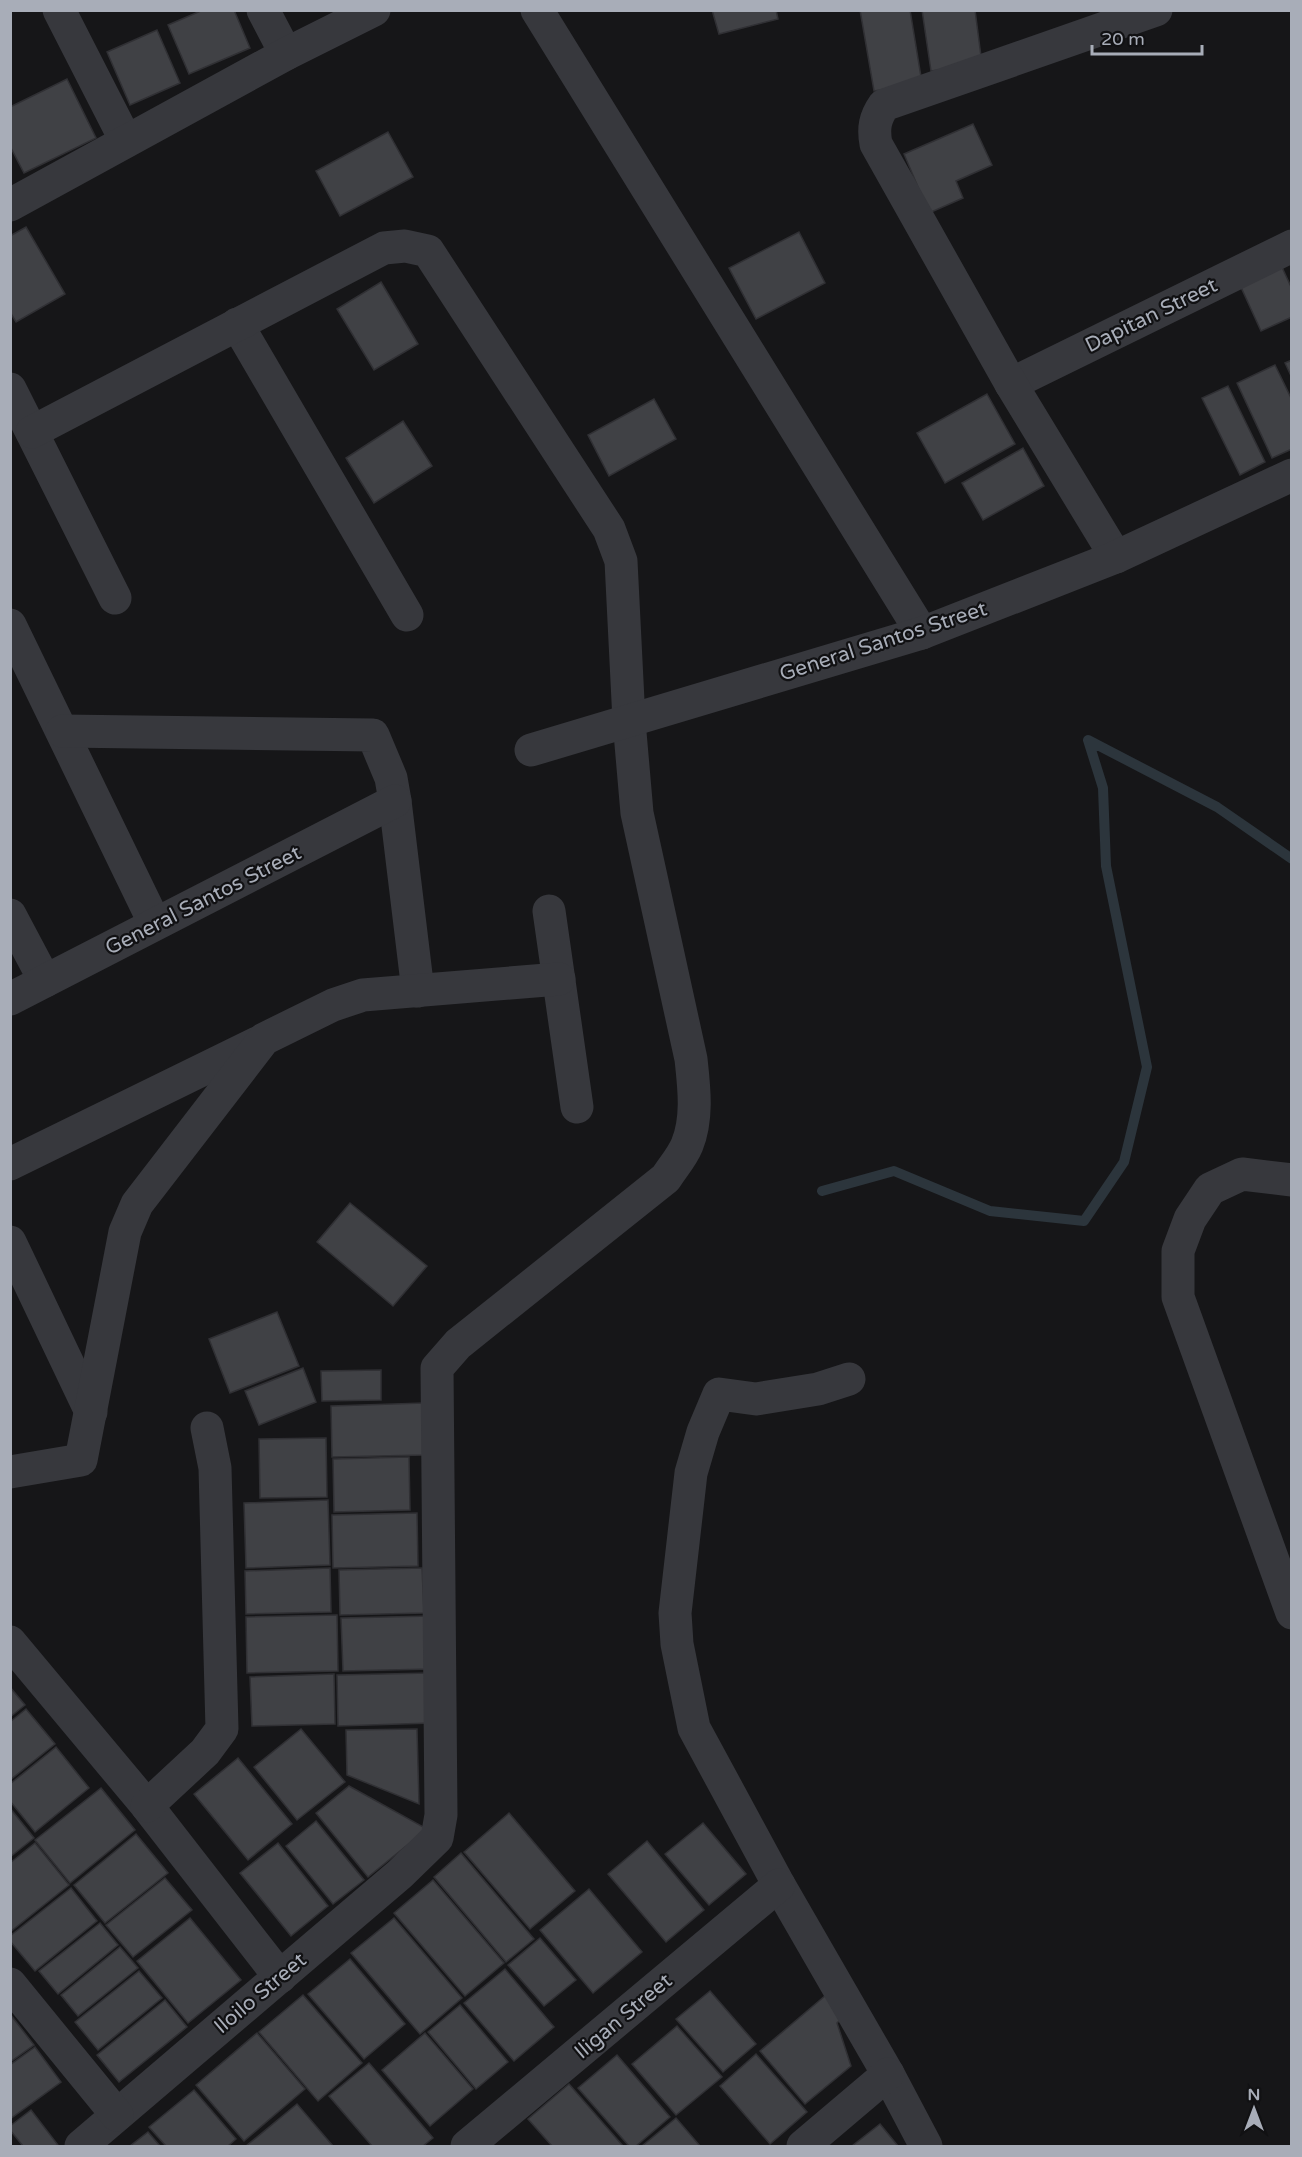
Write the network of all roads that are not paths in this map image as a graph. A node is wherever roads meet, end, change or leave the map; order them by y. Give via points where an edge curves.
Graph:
1 (59, 10) edge
2 (263, 10) edge
3 (374, 10) edge
4 (537, 10) edge
5 (1156, 10) edge
6 (286, 54) junction
7 (126, 141) junction
8 (10, 205) edge
9 (1292, 246) edge
10 (237, 324) junction
11 (1011, 384) junction
12 (10, 389) edge
13 (32, 432) junction
14 (1292, 475) edge
15 (1116, 557) junction
16 (115, 598) dead end
17 (407, 615) dead end
18 (10, 625) edge
19 (922, 633) junction
20 (629, 721) junction
21 (62, 731) junction
22 (531, 750) dead end
23 (395, 801) junction
24 (549, 911) dead end
25 (10, 915) edge
26 (155, 924) junction
27 (559, 979) junction
28 (45, 981) junction
29 (418, 991) junction
30 (10, 999) edge
31 (264, 1039) junction
32 (577, 1107) dead end
33 (10, 1164) edge
34 (1292, 1180) edge
35 (10, 1242) edge
36 (849, 1379) dead end
37 (91, 1412) junction
38 (207, 1428) dead end
39 (10, 1472) edge
40 (1292, 1613) edge
41 (10, 1642) edge
42 (147, 1806) junction
43 (779, 1885) junction
44 (280, 1977) junction
45 (10, 1984) edge
46 (888, 2074) junction
47 (117, 2115) junction
48 (81, 2146) edge
49 (467, 2146) edge
50 (803, 2146) edge
51 (926, 2146) edge

1 - 7 street
2 - 6 street
3 - 6 street
4 - 19 street
5 - 11 street via 884,105 878,114 876,144
6 - 7 street
7 - 8 street
9 - 11 street, Dapitan Street
10 - 13 street
10 - 17 street
10 - 20 street via 384,248 405,246 428,251 609,529 621,561
11 - 15 street
12 - 13 street
13 - 16 street
14 - 15 street, General Santos Street
15 - 19 street, General Santos Street
18 - 21 street
19 - 20 street, General Santos Street
20 - 22 street, General Santos Street
20 - 44 street, Iloilo Street via 637,813 692,1059 694,1119 687,1145 666,1178 458,1344 436,1368 441,1815 437,1838
21 - 23 street via 373,735 391,778
21 - 26 street
23 - 26 street, General Santos Street
23 - 29 street
24 - 27 street
25 - 28 street
26 - 28 street, General Santos Street
27 - 29 street
27 - 32 street
28 - 30 street, General Santos Street
29 - 31 street via 363,995 333,1005
31 - 33 street
31 - 37 street via 137,1204 125,1232
34 - 40 street via 1242,1174 1210,1189 1190,1220 1178,1251 1178,1297
35 - 37 street
36 - 43 street via 818,1389 756,1399 719,1394 692,1473 675,1613 677,1644 694,1728
37 - 39 street via 81,1460
38 - 42 street via 214,1468 222,1729 205,1752
41 - 42 street
42 - 44 street
43 - 46 street
43 - 49 street, Iligan Street
44 - 47 street, Iloilo Street
45 - 47 street
46 - 50 street
46 - 51 street
47 - 48 street, Iloilo Street

